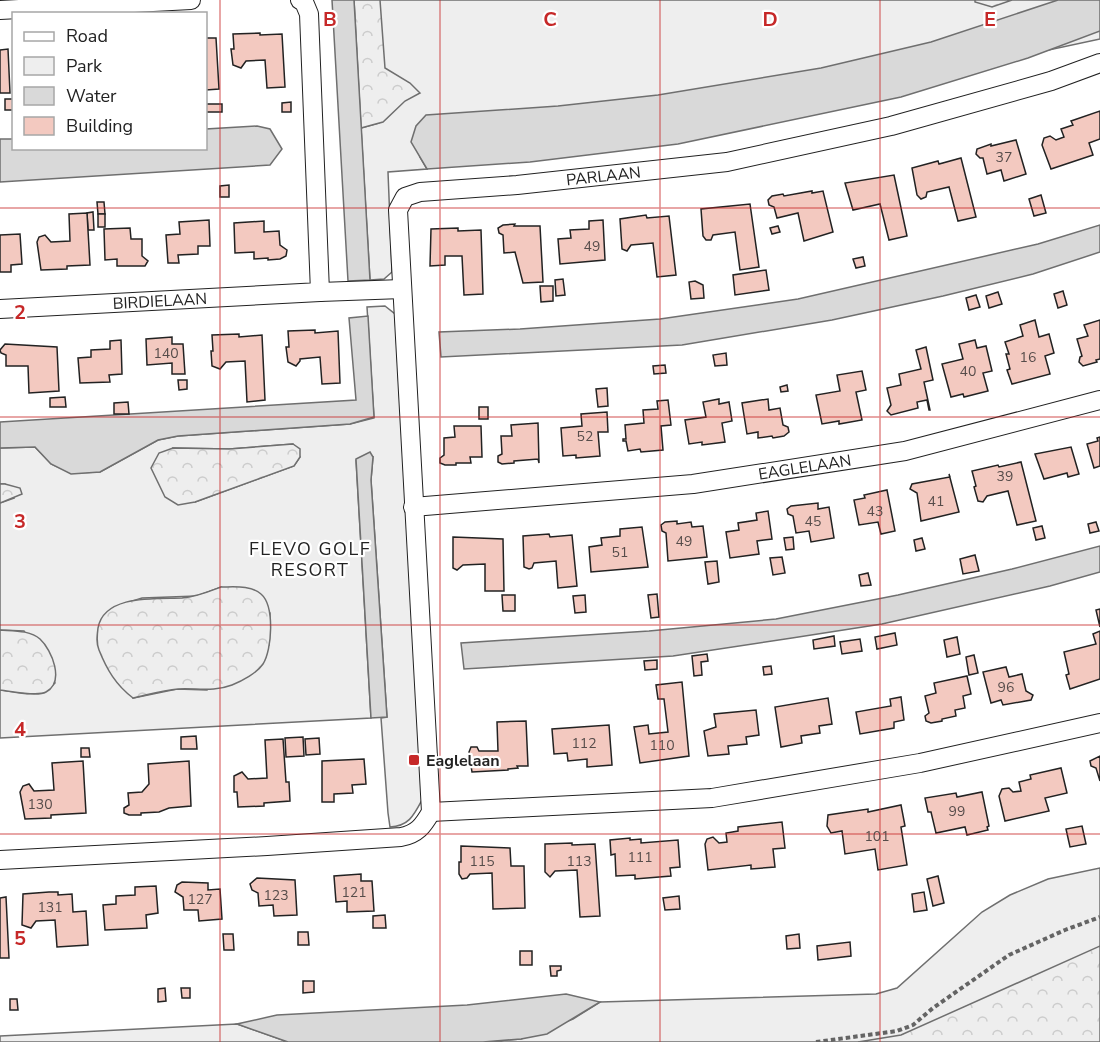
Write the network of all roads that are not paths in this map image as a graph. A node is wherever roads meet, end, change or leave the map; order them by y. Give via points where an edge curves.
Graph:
1 (191, 0) edge
2 (300, 0) edge
3 (0, 10) edge
4 (1100, 63) edge
5 (402, 289) junction
6 (320, 292) junction
7 (0, 309) edge
8 (1100, 400) edge
9 (413, 507) junction
10 (1100, 723) edge
11 (430, 812) junction
12 (0, 860) edge

1 - 3 street
2 - 6 street via 309,14
4 - 5 street, PARLAAN via 891,126 727,162 420,192 405,197 398,210
5 - 6 street, BIRDIELAAN
5 - 9 street, PARLAAN
6 - 7 street, BIRDIELAAN
8 - 9 street, EAGLELAAN via 893,453 693,484
9 - 11 street
10 - 11 street via 920,763 712,798
11 - 12 street via 414,834 401,837

